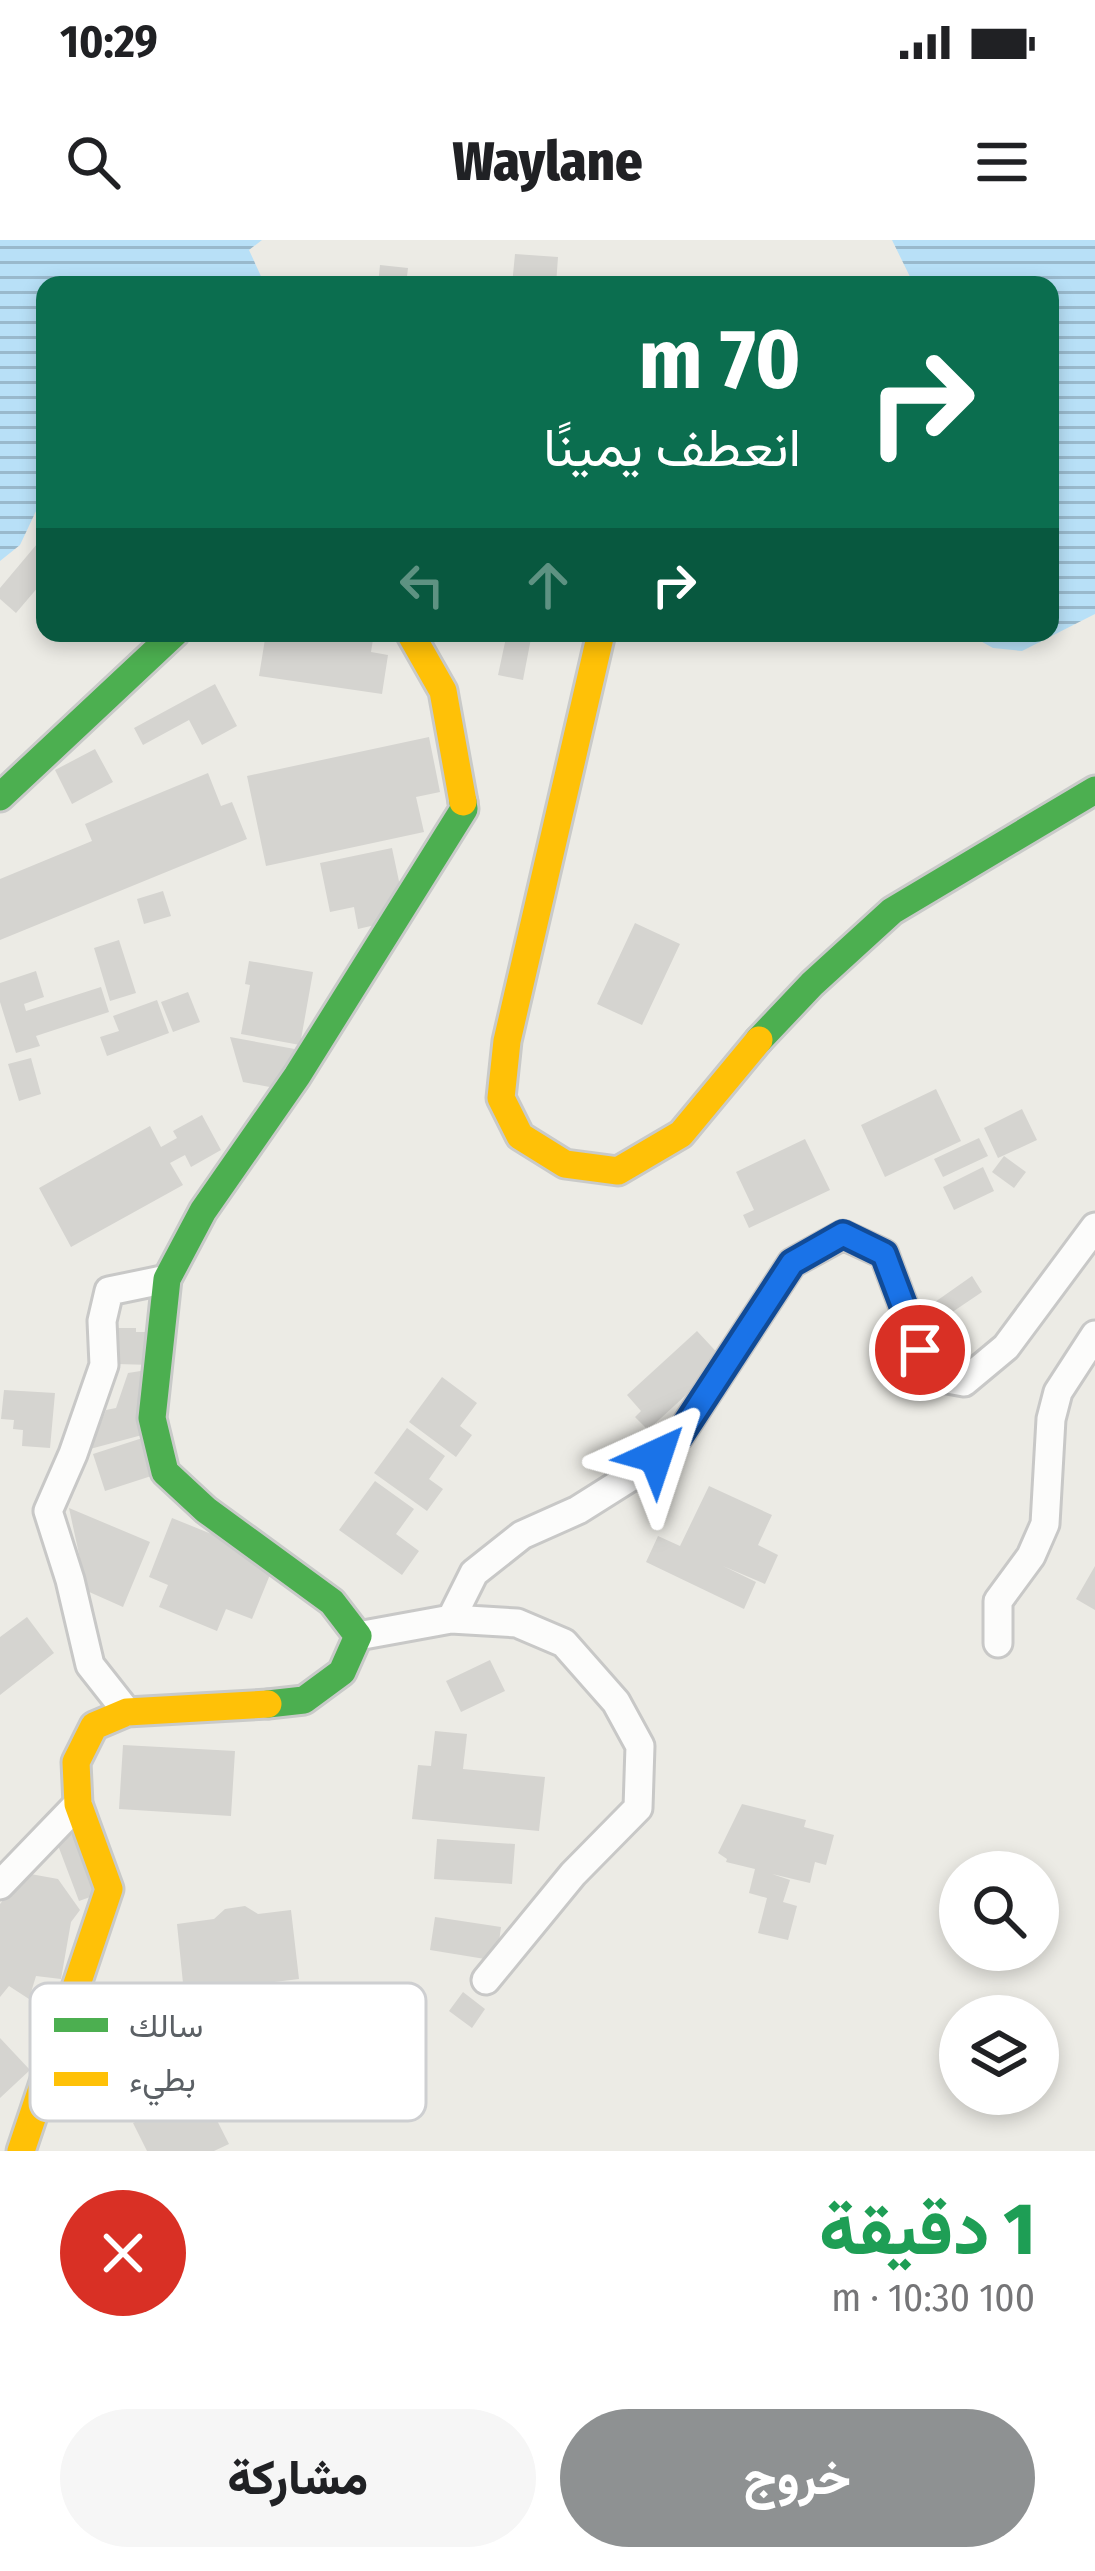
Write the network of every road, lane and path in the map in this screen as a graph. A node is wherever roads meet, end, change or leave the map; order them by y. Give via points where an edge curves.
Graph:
1 (165, 642) edge
2 (415, 642) edge
3 (600, 642) edge
4 (1095, 790) edge
5 (0, 796) edge
6 (1094, 1231) edge
7 (167, 1279) junction
8 (1095, 1336) edge
9 (451, 1619) junction
10 (358, 1636) junction
11 (998, 1643) dead end
12 (127, 1712) junction
13 (78, 1804) junction
14 (0, 1885) edge
15 (486, 1981) dead end
16 (77, 1983) edge
17 (30, 2121) edge
18 (20, 2151) edge

1 - 5 street
2 - 7 street via 442,691 464,809
3 - 4 street via 507,1041 501,1099 520,1136 565,1164 618,1171 680,1135 812,984 892,911
6 - 9 street via 1006,1347 964,1382 936,1377 884,1254 843,1234 792,1263 679,1436 578,1510 522,1534 474,1574
7 - 10 street via 152,1418 165,1472 332,1602
7 - 12 street via 109,1292 104,1365 48,1511 90,1665
8 - 11 street via 1058,1392 1045,1524 998,1601
9 - 10 street
9 - 15 street via 517,1623 564,1643 616,1702 640,1746 638,1808
10 - 12 street via 342,1672 304,1700
12 - 13 street via 94,1726 76,1762
13 - 14 street
13 - 16 street via 109,1889
17 - 18 street

